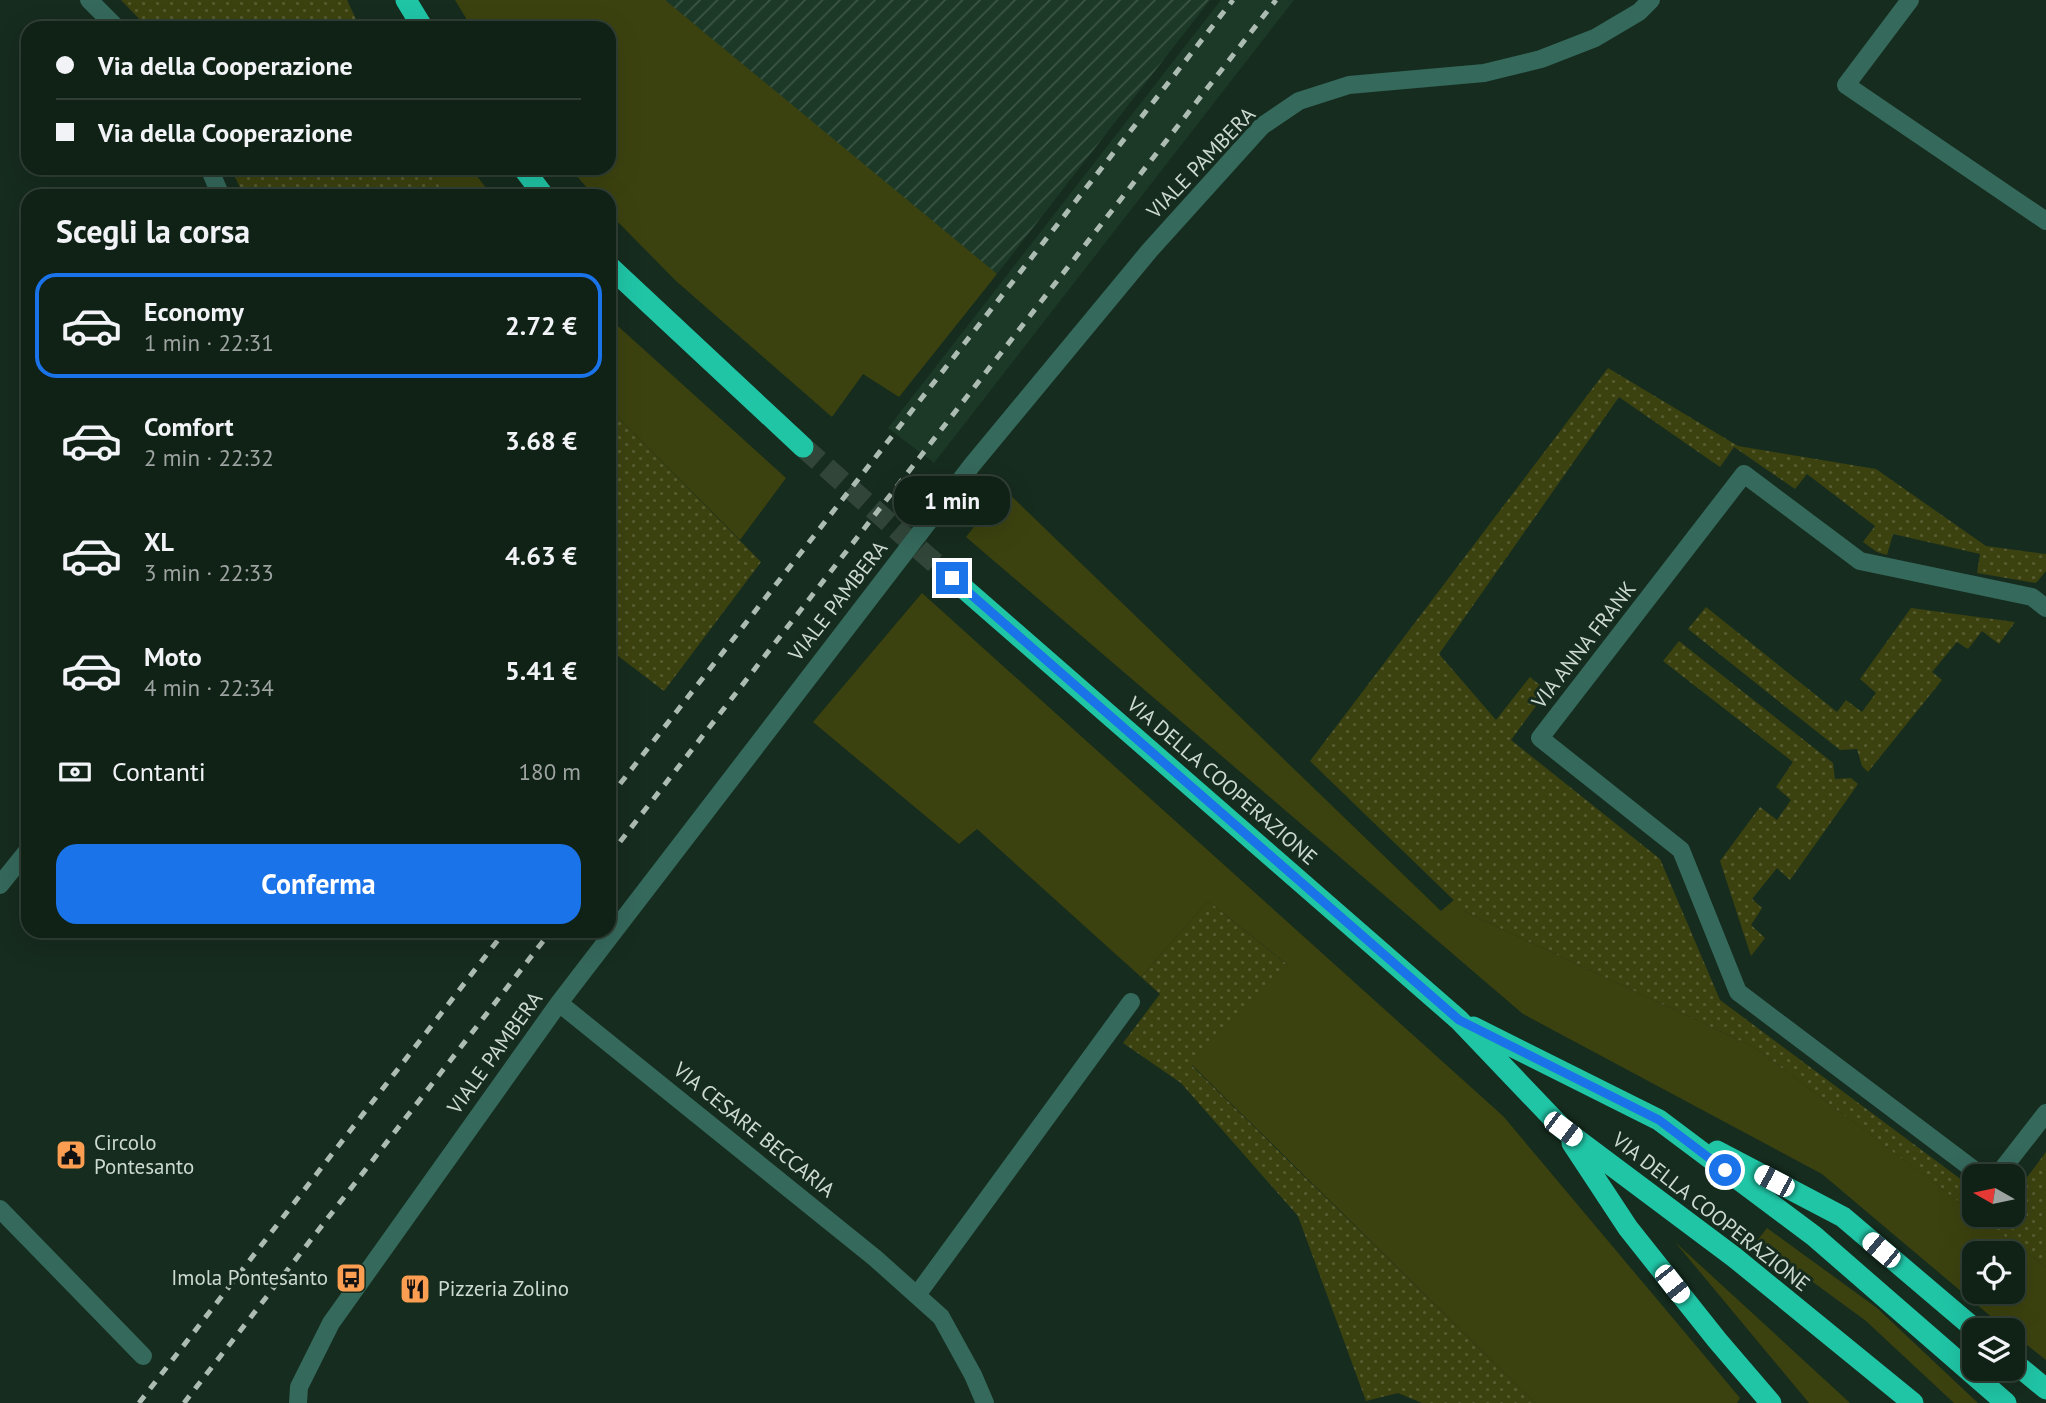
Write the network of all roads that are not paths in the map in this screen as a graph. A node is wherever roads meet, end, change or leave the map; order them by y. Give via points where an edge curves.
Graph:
1 (89, 0) edge
2 (406, 0) edge
3 (1651, 0) edge
4 (1910, 0) edge
5 (110, 21) edge
6 (419, 21) edge
7 (2046, 221) edge
8 (616, 273) edge
9 (803, 447) tunnel mouth
10 (952, 578) tunnel mouth
11 (2046, 608) edge
12 (21, 859) edge
13 (0, 885) edge
14 (616, 928) edge
15 (609, 938) edge
16 (1131, 1002) dead end
17 (559, 1003) junction
18 (1459, 1020) junction
19 (2046, 1113) edge
20 (1659, 1120) junction
21 (1563, 1129) junction
22 (1966, 1164) edge
23 (2006, 1164) edge
24 (0, 1209) edge
25 (917, 1295) junction
26 (1962, 1318) edge
27 (143, 1356) dead end
28 (2025, 1372) edge
29 (2046, 1389) edge
30 (298, 1403) edge
31 (985, 1403) edge
32 (1771, 1403) edge
33 (1913, 1403) edge
34 (2006, 1403) edge

1 - 5 street
2 - 6 highway
3 - 14 street, VIALE PAMBERA via 1595,38 1541,60 1484,72 1349,85 1299,102 1262,127 1150,250 972,465
4 - 7 street via 1846,85
8 - 9 highway
10 - 18 highway, VIA DELLA COOPERAZIONE
11 - 22 street, VIA ANNA FRANK via 2032,597 1860,561 1744,474 1540,738 1681,850 1738,992
12 - 13 street
15 - 17 street, VIALE PAMBERA
16 - 25 street
17 - 25 street, VIA CESARE BECCARIA
17 - 30 street, VIALE PAMBERA via 331,1323 299,1387
18 - 20 highway, VIA DELLA COOPERAZIONE
18 - 21 highway, VIA DELLA COOPERAZIONE
19 - 23 street
20 - 26 highway via 1843,1217
20 - 34 highway, VIA DELLA COOPERAZIONE via 1814,1236
21 - 32 highway via 1628,1228
21 - 33 highway, VIA DELLA COOPERAZIONE via 1734,1257
24 - 27 street
25 - 31 street, VIA CESARE BECCARIA via 942,1317
28 - 29 highway

